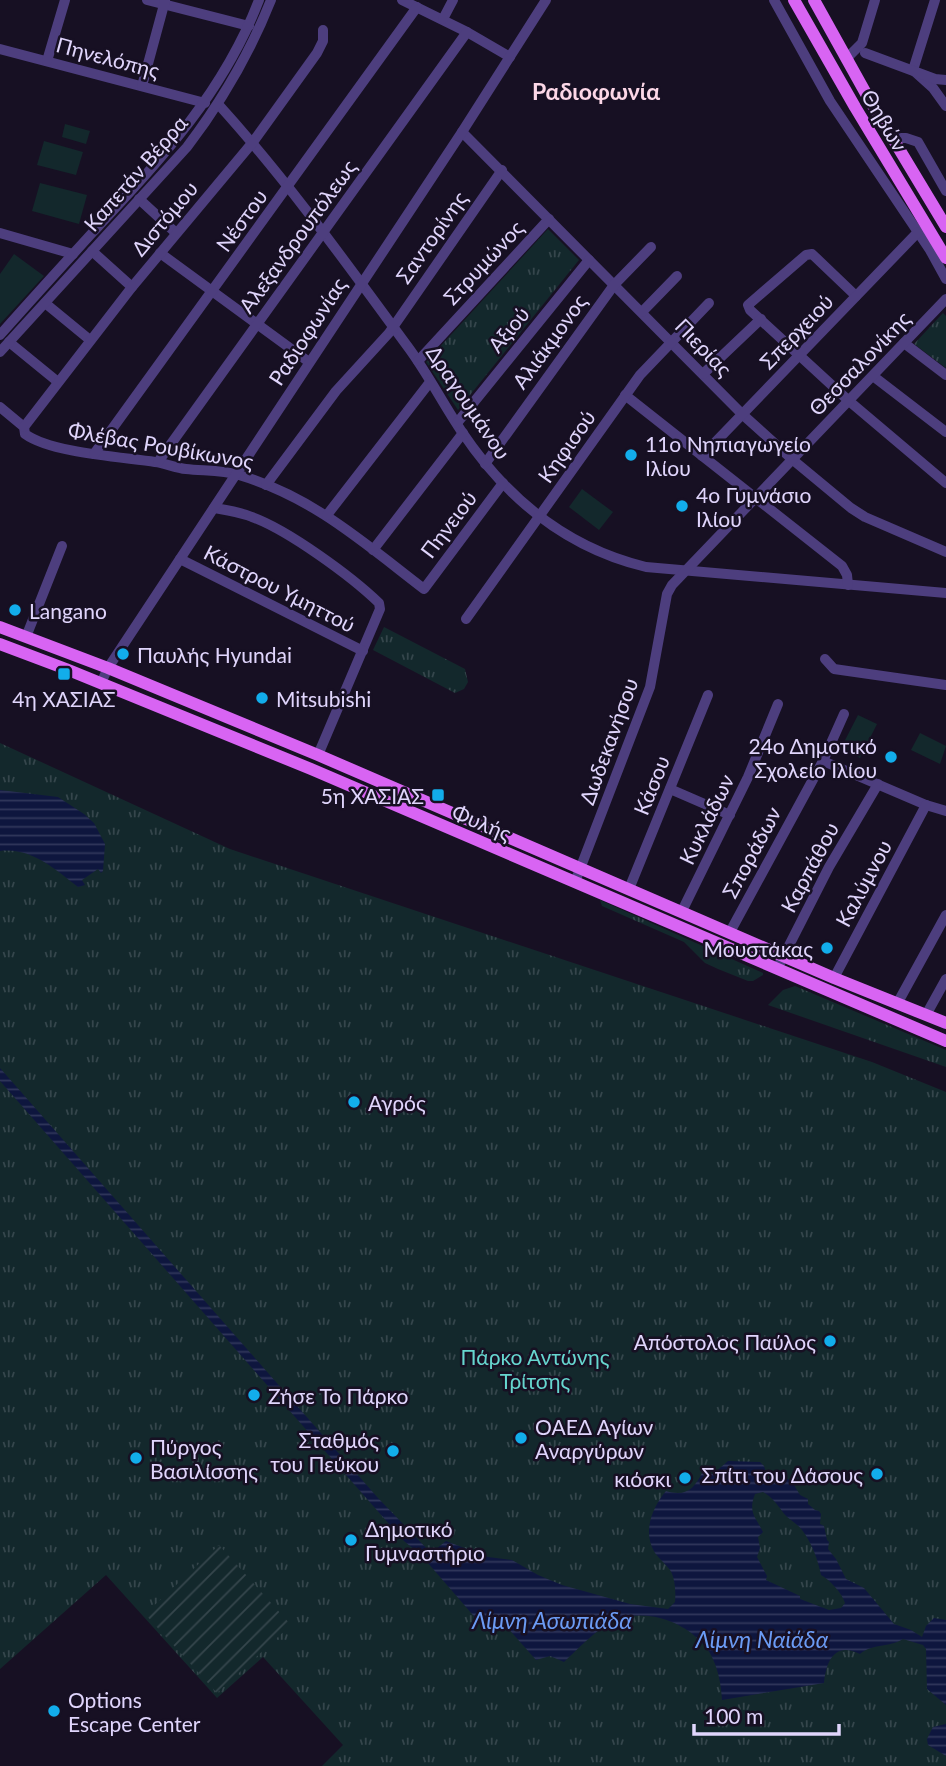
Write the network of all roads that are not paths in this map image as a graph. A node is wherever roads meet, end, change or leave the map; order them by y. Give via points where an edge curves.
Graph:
1 (65, 0) edge
2 (147, 0) edge
3 (258, 0) edge
4 (271, 0) edge
5 (402, 0) edge
6 (453, 0) edge
7 (546, 0) edge
8 (774, 0) edge
9 (794, 0) edge
10 (814, 0) edge
11 (875, 0) edge
12 (935, 0) edge
13 (165, 3) edge
14 (417, 7) junction
15 (443, 19) junction
16 (249, 26) junction
17 (323, 30) dead end
18 (467, 32) junction
19 (0, 49) edge
20 (865, 53) dead end
21 (510, 57) junction
22 (847, 58) junction
23 (47, 61) junction
24 (913, 70) junction
25 (946, 80) edge
26 (142, 86) junction
27 (205, 103) junction
28 (218, 104) junction
29 (946, 106) edge
30 (462, 132) junction
31 (892, 138) junction
32 (253, 142) junction
33 (502, 170) junction
34 (288, 188) junction
35 (946, 191) edge
36 (139, 199) junction
37 (549, 219) junction
38 (946, 227) edge
39 (918, 232) junction
40 (0, 233) edge
41 (176, 233) junction
42 (323, 234) junction
43 (651, 247) dead end
44 (92, 251) junction
45 (160, 253) junction
46 (74, 254) junction
47 (946, 258) edge
48 (589, 260) junction
49 (677, 276) dead end
50 (946, 279) edge
51 (361, 283) junction
52 (614, 285) junction
53 (132, 287) junction
54 (212, 291) junction
55 (856, 296) junction
56 (946, 299) edge
57 (45, 303) junction
58 (709, 303) dead end
59 (642, 312) junction
60 (761, 320) junction
61 (257, 325) junction
62 (393, 327) junction
63 (4, 338) edge
64 (90, 340) junction
65 (671, 340) junction
66 (904, 343) junction
67 (0, 352) edge
68 (800, 355) junction
69 (418, 361) junction
70 (309, 362) junction
71 (703, 374) junction
72 (946, 375) edge
73 (873, 376) junction
74 (58, 382) junction
75 (430, 382) junction
76 (625, 394) junction
77 (849, 401) junction
78 (0, 407) edge
79 (742, 414) junction
80 (24, 427) junction
81 (460, 428) junction
82 (946, 432) edge
83 (94, 454) junction
84 (702, 456) junction
85 (793, 460) junction
86 (158, 462) junction
87 (485, 464) junction
88 (237, 474) junction
89 (945, 479) edge
90 (503, 483) junction
91 (266, 485) junction
92 (755, 499) junction
93 (214, 508) junction
94 (327, 515) junction
95 (540, 517) junction
96 (62, 546) dead end
97 (373, 550) junction
98 (946, 552) edge
99 (180, 559) junction
100 (682, 572) junction
101 (848, 585) junction
102 (424, 589) joint
103 (946, 593) edge
104 (466, 619) dead end
105 (0, 627) edge
106 (26, 637) junction
107 (0, 644) edge
108 (363, 651) junction
109 (825, 659) dead end
110 (108, 668) junction
111 (101, 683) junction
112 (946, 685) edge
113 (708, 695) dead end
114 (778, 704) dead end
115 (844, 714) dead end
116 (317, 755) junction
117 (823, 761) junction
118 (878, 784) junction
119 (670, 789) junction
120 (926, 805) junction
121 (946, 811) edge
122 (730, 815) junction
123 (581, 869) junction
124 (575, 882) junction
125 (629, 889) junction
126 (682, 911) junction
127 (946, 915) edge
128 (730, 932) junction
129 (784, 956) junction
130 (777, 969) junction
131 (834, 978) junction
132 (946, 979) edge
133 (897, 1004) junction
134 (926, 1016) junction
135 (946, 1023) edge
136 (946, 1041) edge

1 - 23 street
2 - 13 street
3 - 16 street, Καπετάν Βέρρα
4 - 28 street, Καπετάν Βέρρα
5 - 14 street
6 - 15 street
7 - 21 street, Ραδιοφωνίας
8 - 39 street via 830,101
9 - 47 main road, Θηβών
10 - 22 main road, Θηβών
11 - 22 street via 862,43
12 - 24 street
13 - 16 street
13 - 26 street
14 - 15 street
14 - 34 street, Νέστου
15 - 18 street
16 - 27 street, Καπετάν Βέρρα
17 - 32 street, Διστόμου via 317,53
18 - 21 street
18 - 42 street, Αλεξανδρουπόλεως
19 - 23 street, Πηνελόπης
20 - 24 street
21 - 30 street, Ραδιοφωνίας
22 - 31 main road, Θηβών
23 - 26 street, Πηνελόπης
24 - 25 street
24 - 29 street
26 - 27 street, Πηνελόπης
27 - 46 street, Καπετάν Βέρρα via 176,142
28 - 32 street, Δραγουμάνου
28 - 36 street, Καπετάν Βέρρα via 187,147
30 - 33 street, Πιερίας
30 - 51 street, Ραδιοφωνίας
31 - 35 street via 918,142
31 - 38 main road, Θηβών
32 - 34 street, Δραγουμάνου
32 - 41 street, Διστόμου
33 - 37 street, Πιερίας
33 - 62 street, Σαντορίνης
34 - 42 street, Δραγουμάνου
34 - 54 street, Νέστου
36 - 41 street
36 - 44 street, Καπετάν Βέρρα
37 - 48 street, Πιερίας
37 - 69 street, Στρυμώνος
39 - 50 street
39 - 55 street, Σπερχειού
40 - 46 street
41 - 45 street, Διστόμου
42 - 51 street, Δραγουμάνου
42 - 61 street, Αλεξανδρουπόλεως
43 - 52 street, Αλιάκμονος
44 - 53 street
44 - 57 street, Καπετάν Βέρρα
45 - 53 street, Διστόμου
45 - 54 street
46 - 63 street, Καπετάν Βέρρα
48 - 52 street, Πιερίας
48 - 81 street, Αξιού
49 - 59 street
51 - 62 street, Δραγουμάνου
51 - 70 street, Ραδιοφωνίας
52 - 59 street, Πιερίας
52 - 87 street, Αλιάκμονος
53 - 64 street, Διστόμου
54 - 61 street
54 - 83 street, Νέστου
55 - 60 street via 818,258 806,255 750,301 750,310
55 - 68 street, Σπερχειού
56 - 66 street, Θεσσαλονίκης
57 - 63 street, Καπετάν Βέρρα
57 - 64 street
58 - 65 street, Κηφισού
59 - 65 street, Πιερίας
60 - 68 street
60 - 71 street
61 - 70 street
61 - 86 street, Αλεξανδρουπόλεως
62 - 69 street, Δραγουμάνου
62 - 91 street, Σαντορίνης via 336,391
63 - 67 street, Καπετάν Βέρρα
63 - 74 street
64 - 74 street, Διστόμου
65 - 71 street, Πιερίας
65 - 76 street, Κηφισού
66 - 72 street
66 - 73 street, Θεσσαλονίκης
68 - 77 street
68 - 79 street, Σπερχειού
69 - 75 street, Δραγουμάνου
70 - 88 street, Ραδιοφωνίας
71 - 79 street, Πιερίας
73 - 77 street, Θεσσαλονίκης
73 - 82 street
74 - 80 street, Διστόμου
75 - 81 street, Δραγουμάνου
75 - 94 street
76 - 84 street
76 - 95 street, Κηφισού
77 - 85 street, Θεσσαλονίκης
77 - 89 street
78 - 80 street, Φλέβας Ρουβίκωνος
79 - 84 street, Σπερχειού
79 - 85 street, Πιερίας
80 - 83 street, Φλέβας Ρουβίκωνος via 30,438
81 - 87 street, Δραγουμάνου
81 - 97 street, Αξιού
83 - 86 street, Φλέβας Ρουβίκωνος
84 - 92 street
85 - 92 street, Θεσσαλονίκης
85 - 98 street, Πιερίας via 864,517
86 - 88 street, Φλέβας Ρουβίκωνος
87 - 90 street, Δραγουμάνου
88 - 91 street, Φλέβας Ρουβίκωνος
88 - 93 street, Ραδιοφωνίας
90 - 95 street, Δραγουμάνου
90 - 102 street, Πηνειού
91 - 94 street, Φλέβας Ρουβίκωνος
92 - 100 street, Θεσσαλονίκης
92 - 101 street via 842,566
93 - 99 street, Ραδιοφωνίας
93 - 108 street via 249,515 272,527 379,603
94 - 97 street, Φλέβας Ρουβίκωνος
95 - 100 street, Δραγουμάνου via 602,554
95 - 104 street, Κηφισού
96 - 106 street
97 - 102 street, Φλέβας Ρουβίκωνος
99 - 108 street, Κάστρου Υμηττού
99 - 110 street, Ραδιοφωνίας
100 - 101 street, Δραγουμάνου
100 - 123 street, Δωδεκανήσου via 667,594 651,682
101 - 103 street, Δραγουμάνου
105 - 106 main road, Φυλής
106 - 110 main road, Φυλής
107 - 111 main road, Φυλής
108 - 116 street
109 - 112 street via 834,669
110 - 111 street, Ραδιοφωνίας
110 - 116 main road, Φυλής
111 - 124 main road, Φυλής
113 - 119 street, Κάσου
114 - 122 street, Κυκλάδων
115 - 117 street, Σποράδων
116 - 123 main road, Φυλής
117 - 118 street
117 - 128 street, Σποράδων
118 - 120 street
118 - 129 street, Καρπάθου
119 - 122 street
119 - 125 street, Κάσου
120 - 121 street
120 - 131 street, Καλύμνου
122 - 126 street, Κυκλάδων
123 - 124 street, Δωδεκανήσου
123 - 125 main road, Φυλής
124 - 130 main road, Φυλής
125 - 126 main road, Φυλής
126 - 128 main road, Φυλής
127 - 133 street
128 - 129 main road, Φυλής
129 - 130 street, Καρπάθου
129 - 131 main road, Φυλής
130 - 136 main road, Φυλής
131 - 133 main road, Φυλής
132 - 134 street
133 - 134 main road, Φυλής
134 - 135 main road, Φυλής

